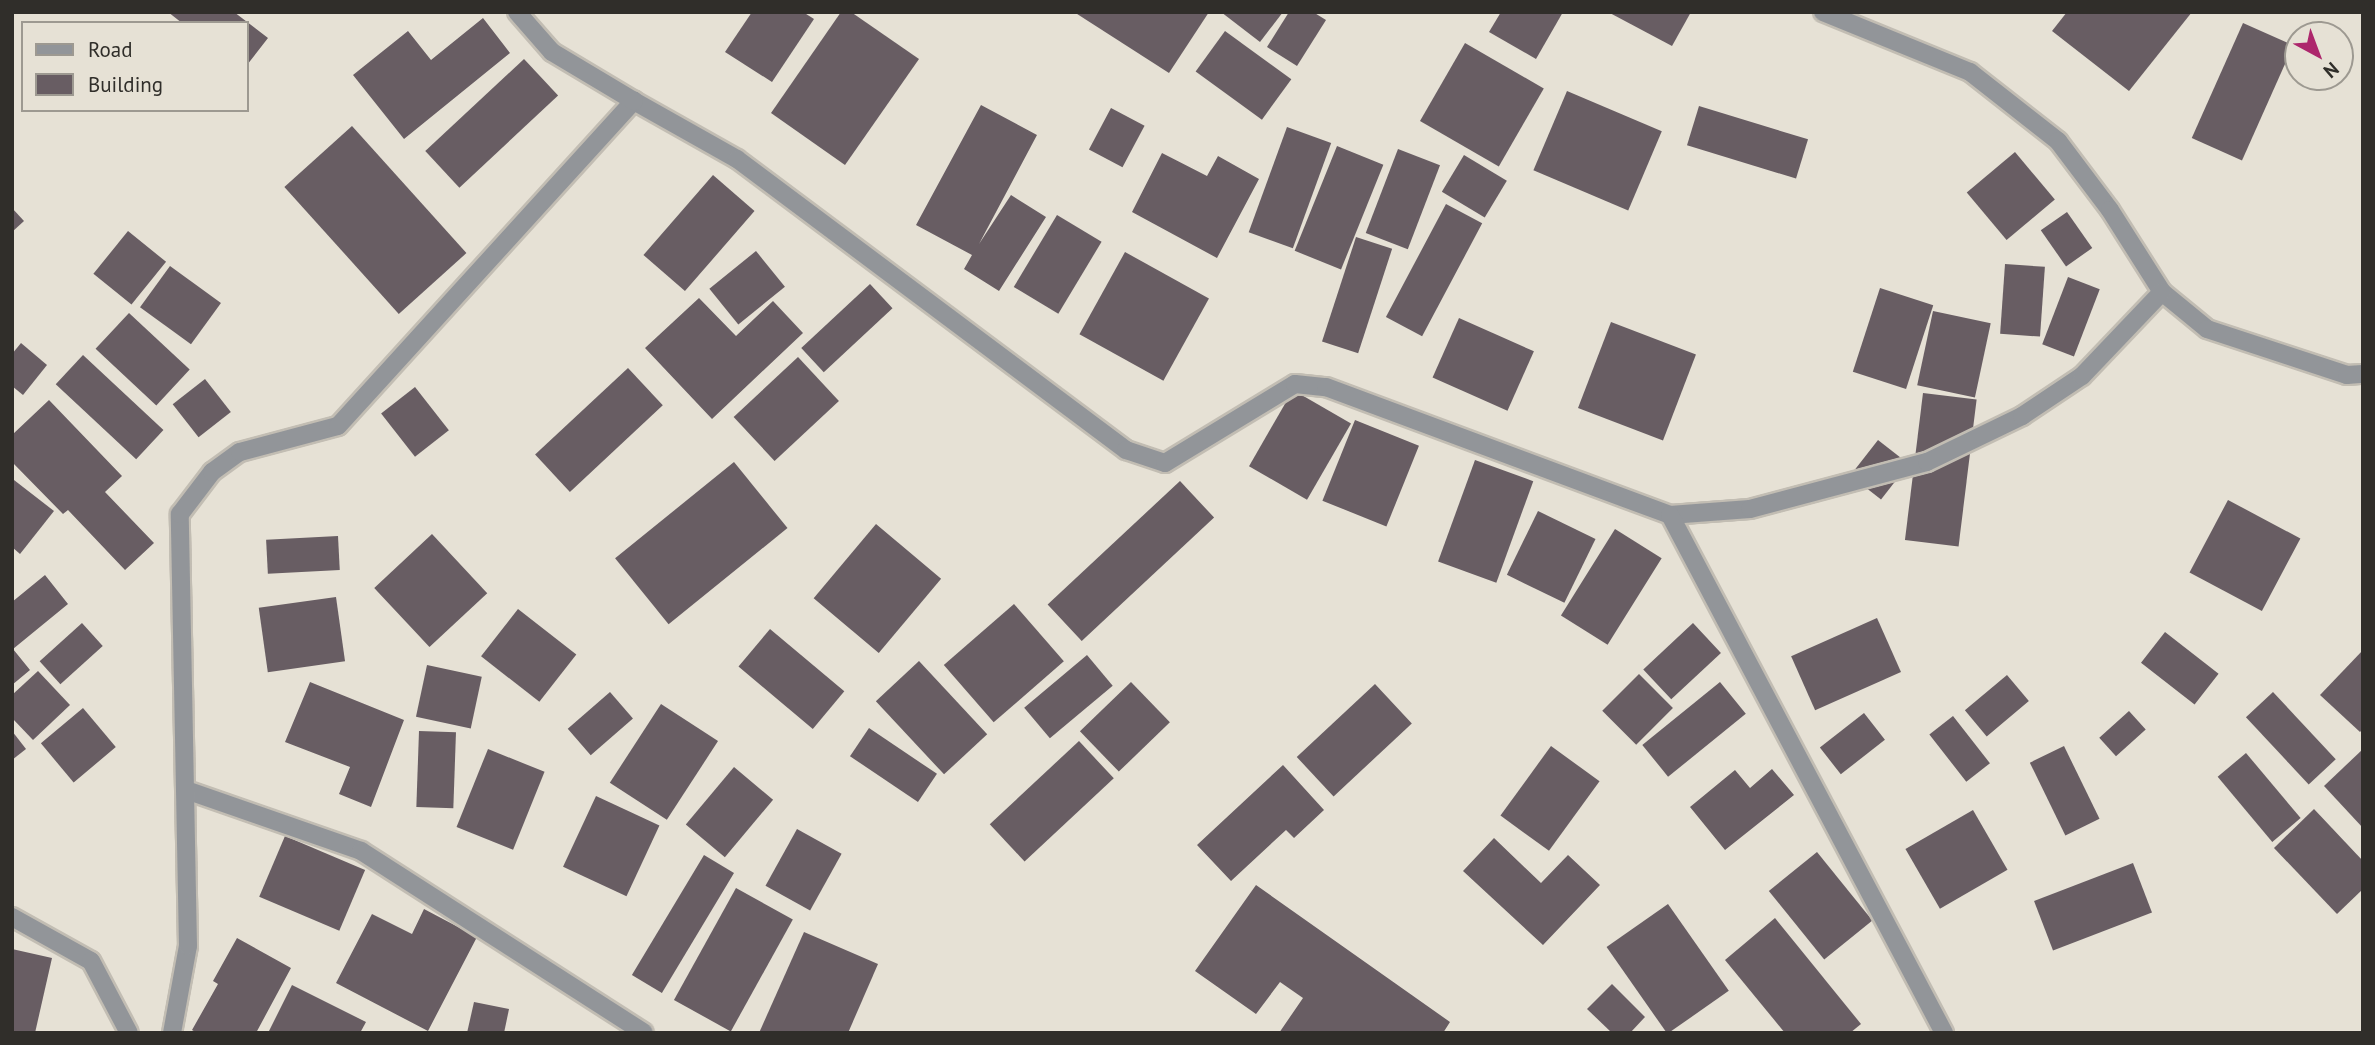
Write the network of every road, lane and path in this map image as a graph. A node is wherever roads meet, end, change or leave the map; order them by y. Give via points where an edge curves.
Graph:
1 (517, 12) edge
2 (1823, 12) edge
3 (634, 101) junction
4 (2162, 292) junction
5 (2363, 374) edge
6 (1670, 515) junction
7 (186, 790) junction
8 (12, 917) edge
9 (129, 1033) edge
10 (172, 1033) edge
11 (644, 1033) edge
12 (1944, 1033) edge

1 - 3 street via 552,52
2 - 4 street via 1970,72 2058,141 2110,210
3 - 6 street via 737,159 1126,450 1165,463 1295,384 1326,387
3 - 7 street via 338,426 240,452 212,472 180,514
4 - 5 street via 2207,329 2347,375
4 - 6 street via 2082,376 2022,416 1927,462 1751,509
6 - 12 street
7 - 10 street via 188,946
7 - 11 street via 361,851
8 - 9 street via 90,961

